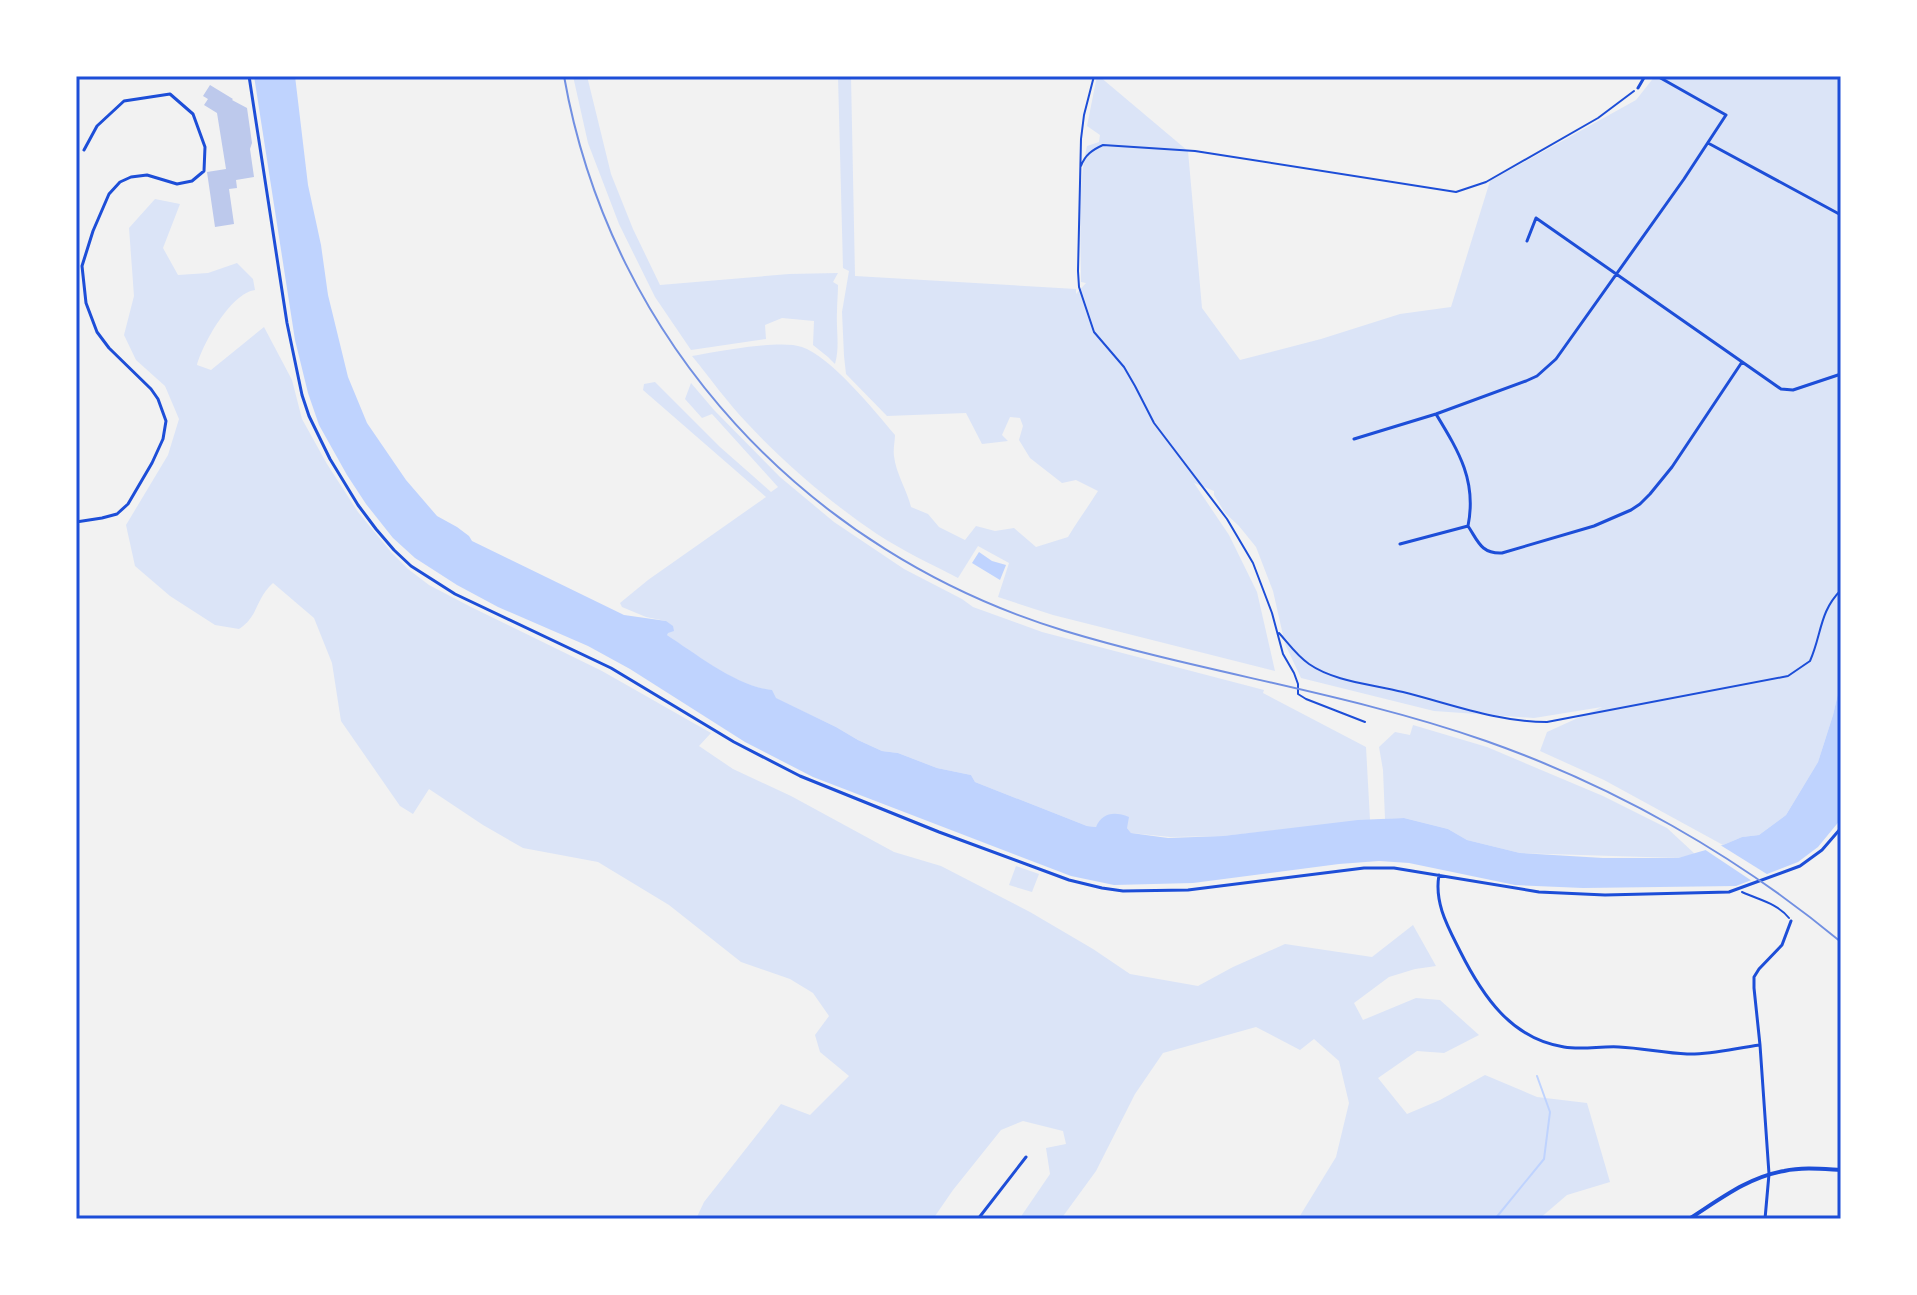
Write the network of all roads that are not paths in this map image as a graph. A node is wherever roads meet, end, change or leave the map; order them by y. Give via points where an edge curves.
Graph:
1 (249, 76) edge
2 (1645, 76) edge
3 (1657, 76) edge
4 (1638, 88) road end
5 (1708, 143) junction
6 (84, 150) dead end
7 (1841, 215) edge
8 (1527, 241) dead end
9 (1616, 274) junction
10 (1742, 362) junction
11 (1841, 374) edge
12 (1436, 414) junction
13 (1354, 439) dead end
14 (76, 522) edge
15 (1468, 526) junction
16 (1400, 544) dead end
17 (1841, 828) edge
18 (1439, 875) junction
19 (1791, 921) road end
20 (1760, 1045) junction
21 (1026, 1157) dead end
22 (1841, 1170) edge
23 (1769, 1174) junction
24 (978, 1219) edge
25 (1689, 1219) edge
26 (1765, 1219) edge

1 - 18 street via 296,372 309,416 358,505 394,550 433,581 583,653 800,776 1069,880 1145,892 1364,868
2 - 4 street
3 - 5 street via 1726,115
5 - 7 street
5 - 9 street
6 - 14 street via 97,126 124,101 170,94 193,114 205,147 204,171 192,181 177,184 147,175 120,182 93,231 82,266 86,303 97,332 151,389 166,421 163,439 128,504 117,514
8 - 9 street via 1536,218
9 - 10 street
9 - 12 street via 1547,369
10 - 11 street via 1787,391
10 - 15 street via 1672,467 1631,510 1594,526 1492,554
12 - 13 street
12 - 15 street via 1466,471 1471,497
15 - 16 street
17 - 18 street via 1800,866 1718,893 1551,893
18 - 20 street via 1438,900 1462,956 1489,1002 1529,1036 1561,1047 1688,1054
19 - 20 street via 1782,945 1754,977
20 - 23 street
21 - 24 street
22 - 23 street
23 - 25 street
23 - 26 street

